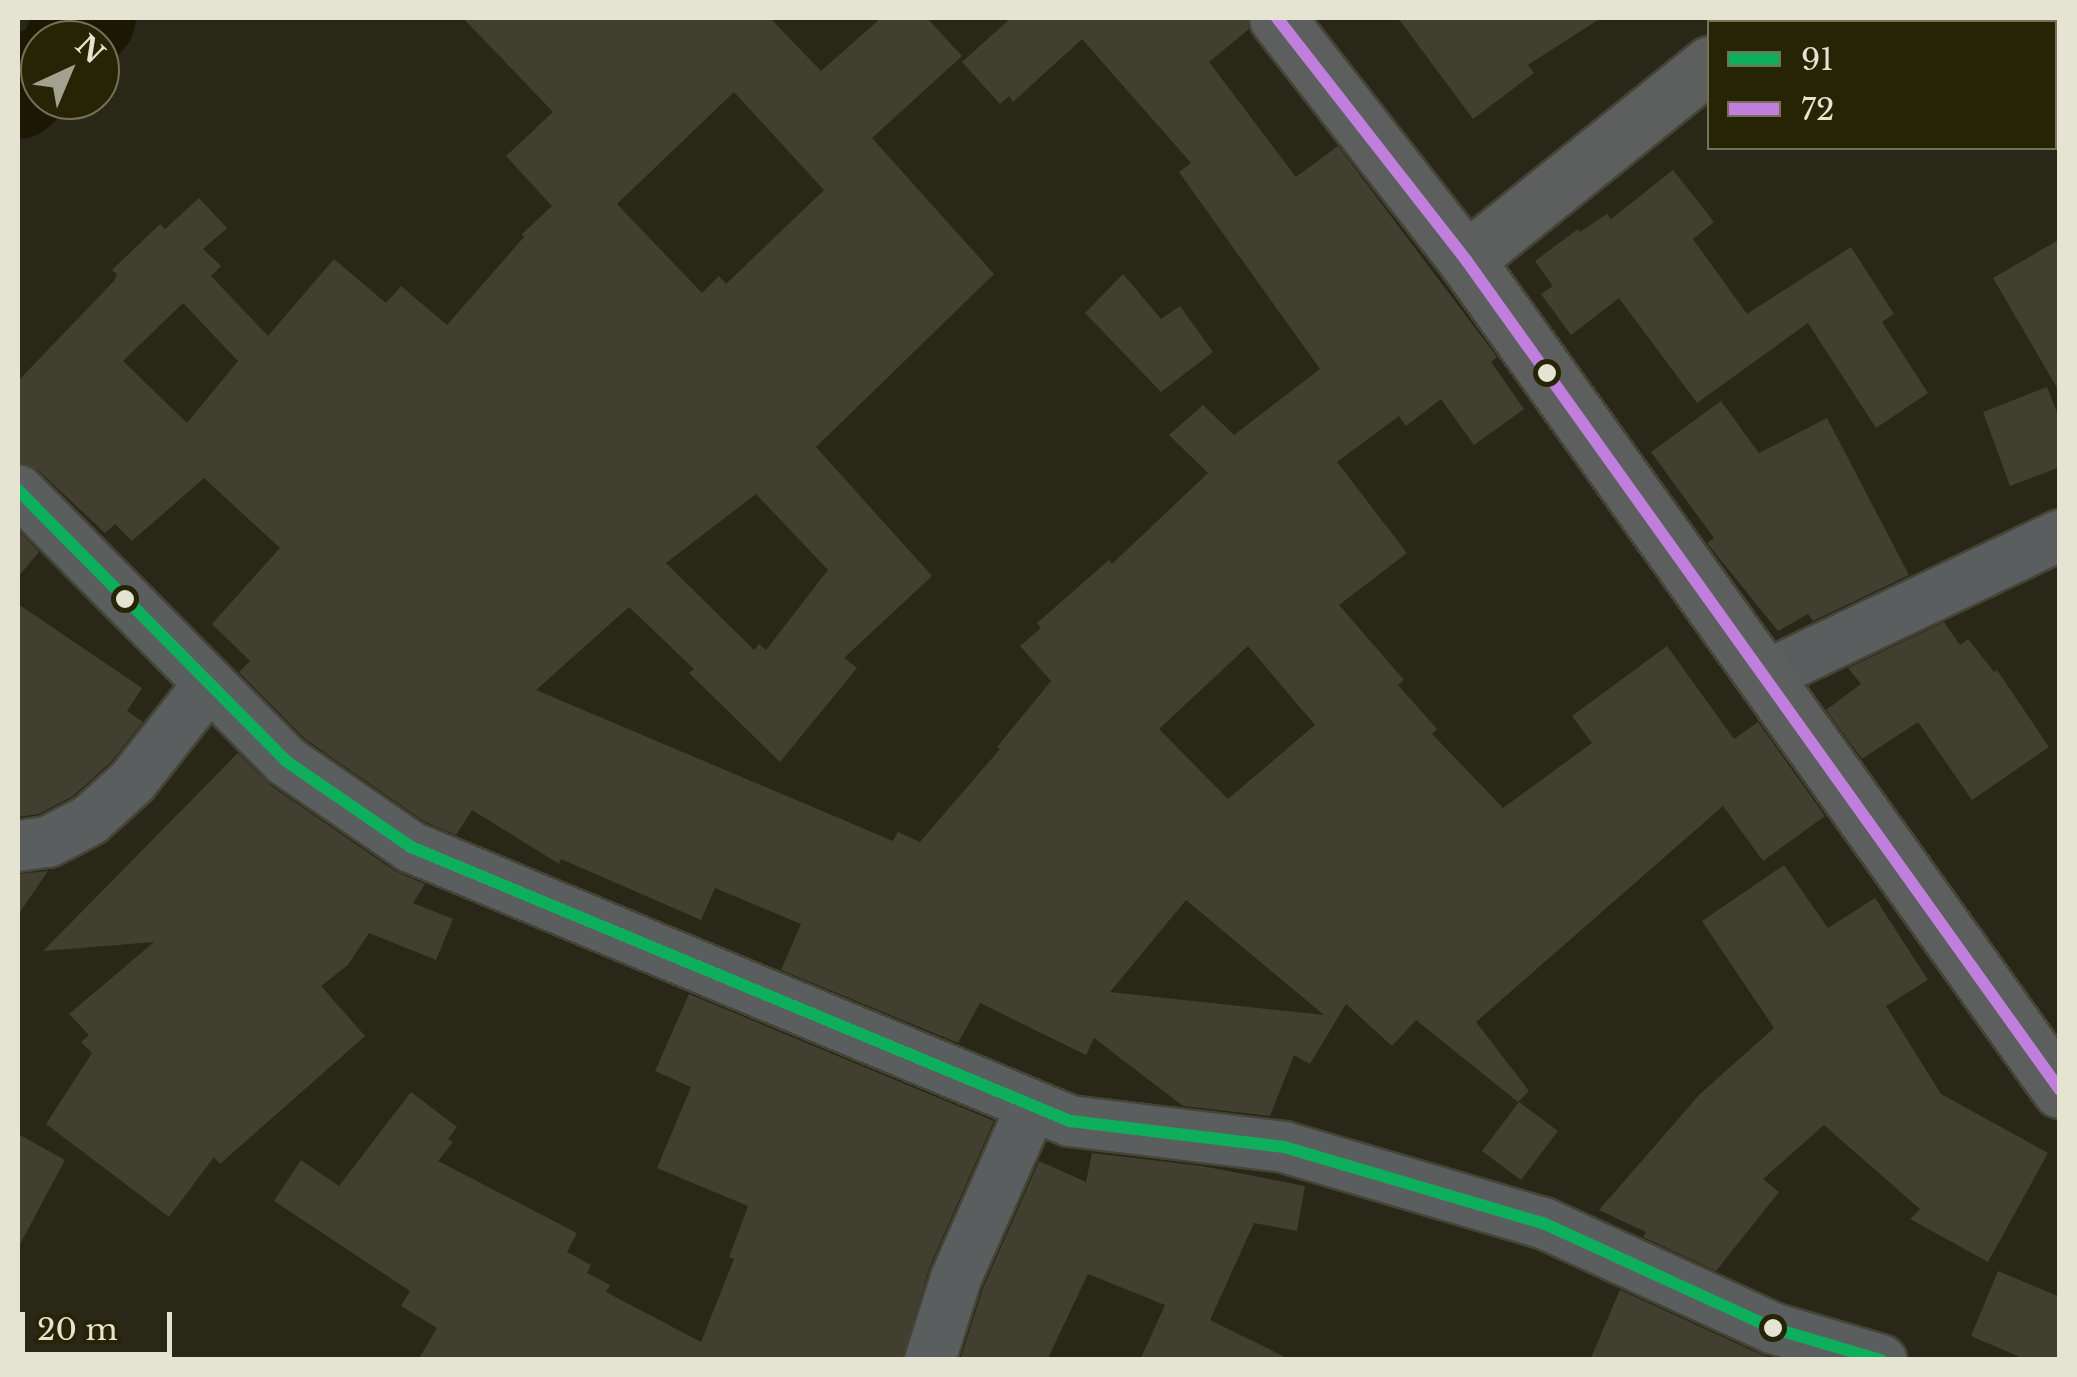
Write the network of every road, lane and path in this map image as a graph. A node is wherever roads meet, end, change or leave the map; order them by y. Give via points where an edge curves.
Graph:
1 (1277, 18) edge
2 (1707, 66) edge
3 (1466, 260) junction
4 (18, 490) edge
5 (2060, 535) edge
6 (1766, 675) junction
7 (209, 684) junction
8 (18, 846) edge
9 (2060, 1090) edge
10 (1032, 1106) junction
11 (930, 1360) edge
12 (1881, 1360) edge

1 - 3 main road
2 - 3 main road
3 - 6 main road
4 - 7 street
5 - 6 street
6 - 9 main road
7 - 8 street via 132,782 90,820 48,842
7 - 10 street via 286,762 411,848
10 - 11 street via 956,1278
10 - 12 street via 1070,1121 1284,1147 1542,1223 1772,1328

